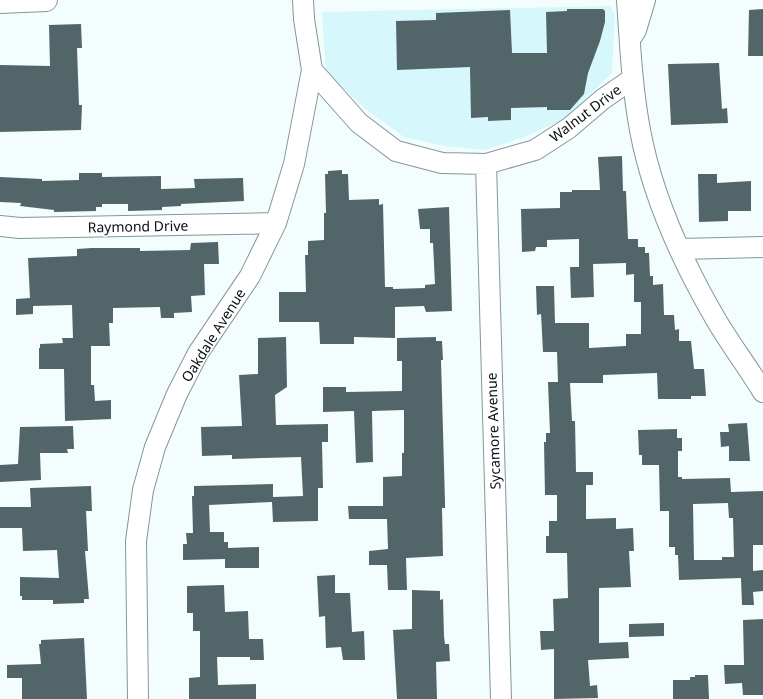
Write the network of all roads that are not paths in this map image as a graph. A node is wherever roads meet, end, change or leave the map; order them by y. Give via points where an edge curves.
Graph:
1 (46, 0) edge
2 (303, 0) edge
3 (627, 0) edge
4 (644, 0) edge
5 (0, 2) edge
6 (629, 40) junction
7 (312, 70) junction
8 (632, 79) junction
9 (486, 164) junction
10 (276, 223) junction
11 (0, 226) edge
12 (763, 247) edge
13 (680, 249) junction
14 (763, 392) edge
15 (138, 699) edge
16 (502, 699) edge

1 - 5 main road
2 - 7 street, Oakdale Avenue
3 - 6 street
4 - 6 street via 636,30
6 - 8 street
7 - 9 street, Walnut Drive via 359,122 396,151 442,163
7 - 10 street, Oakdale Avenue via 294,164
8 - 9 street, Walnut Drive via 603,99 569,128 535,150
8 - 13 street via 640,132 655,188
9 - 16 street, Sycamore Avenue
10 - 11 street, Raymond Drive via 20,228
10 - 15 street, Oakdale Avenue via 250,276 198,353 177,394 155,447 143,490 136,541
12 - 13 street
13 - 14 street via 715,318

